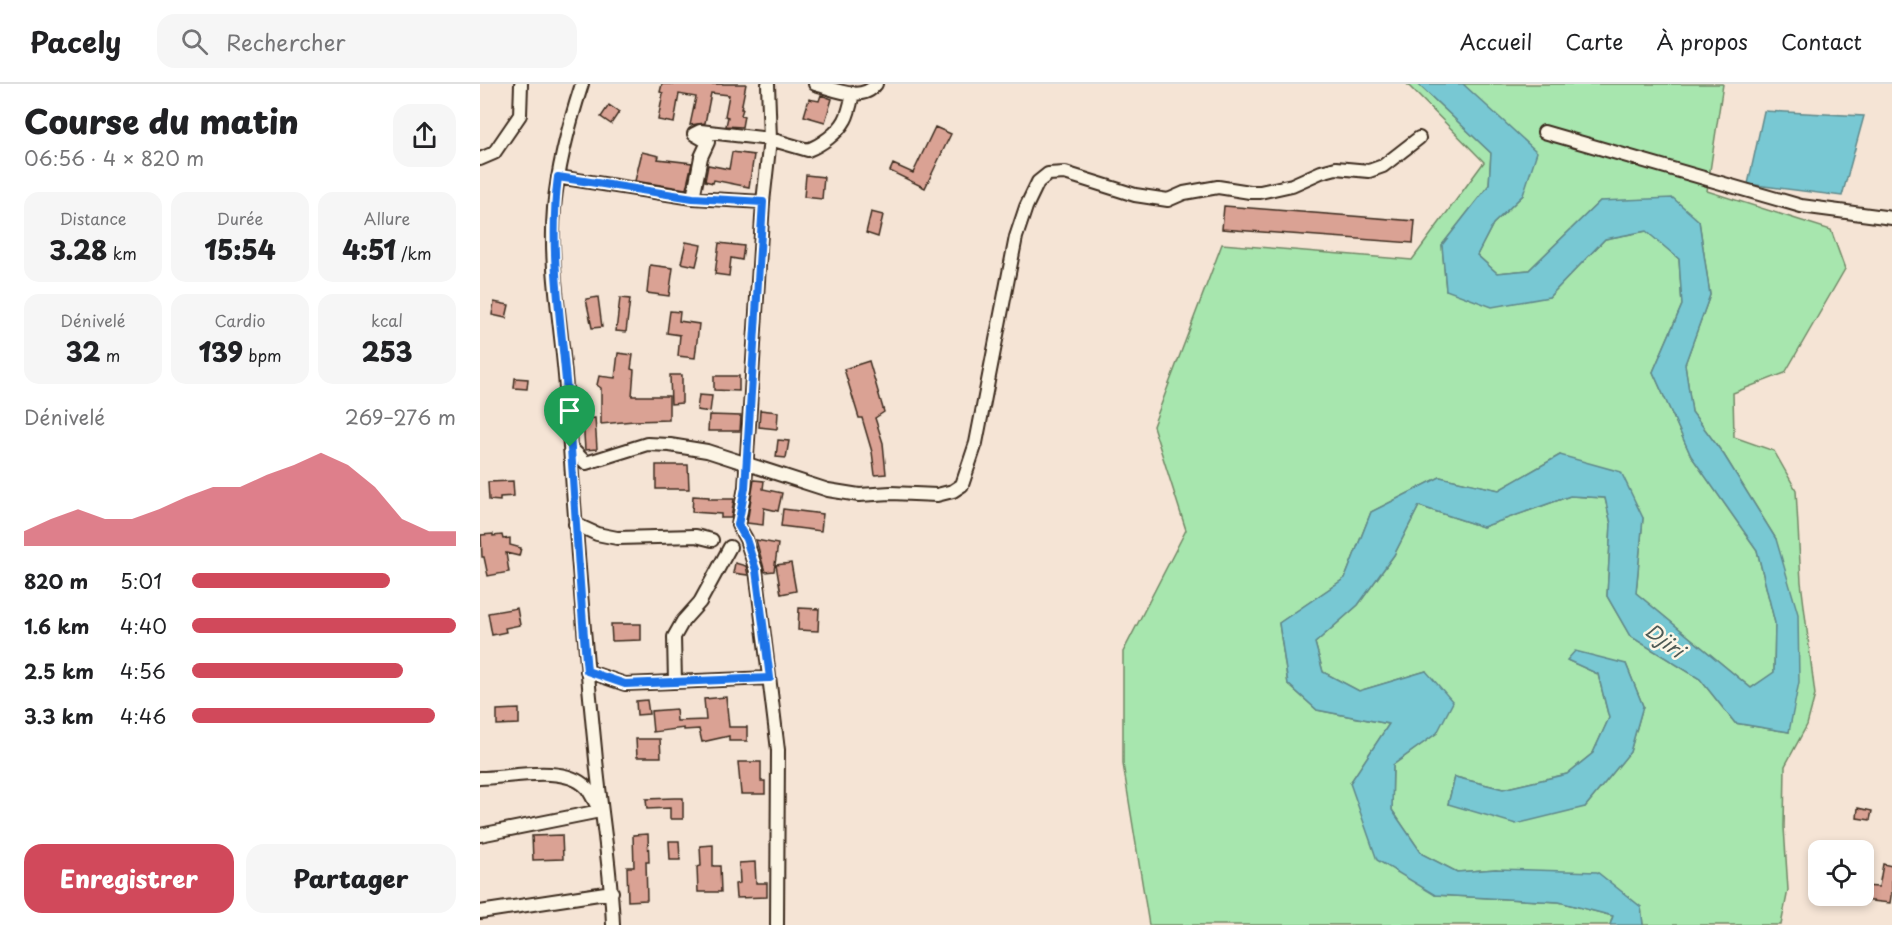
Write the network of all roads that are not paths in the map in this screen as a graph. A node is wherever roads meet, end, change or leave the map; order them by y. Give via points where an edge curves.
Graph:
1 (521, 84) edge
2 (582, 84) edge
3 (768, 84) edge
4 (815, 84) edge
5 (876, 84) edge
6 (853, 93) junction
7 (1544, 132) dead end
8 (1419, 138) dead end
9 (770, 139) junction
10 (480, 159) edge
11 (558, 177) junction
12 (693, 198) junction
13 (763, 202) junction
14 (1892, 218) edge
15 (570, 447) junction
16 (746, 464) junction
17 (575, 524) junction
18 (712, 540) dead end
19 (730, 548) dead end
20 (587, 671) junction
21 (770, 678) junction
22 (675, 682) junction
23 (480, 778) edge
24 (600, 811) junction
25 (480, 835) edge
26 (612, 892) junction
27 (480, 912) edge
28 (613, 925) edge
29 (777, 925) edge

1 - 10 street via 520,115 494,153
2 - 11 street
3 - 9 street
4 - 6 street
5 - 6 street via 868,92
6 - 9 street via 846,119 812,148 806,150
7 - 14 street via 1801,206
8 - 16 street via 1383,166 1370,171 1336,168 1260,192 1218,187 1168,200 1135,195 1065,173 1048,174 1038,182 1016,237 976,443 962,485 937,495 859,495 828,490
9 - 12 street via 696,132 708,142
9 - 13 street
11 - 12 street
11 - 15 street via 555,265
12 - 13 street
13 - 16 street
15 - 16 street via 586,463 647,444 660,444 707,451
15 - 17 street
16 - 21 street via 738,525 756,570
17 - 18 street via 617,538 696,536
17 - 20 street
19 - 22 street via 700,602 674,636
20 - 22 street via 620,683
20 - 24 street
21 - 22 street
21 - 29 street via 779,766
23 - 24 street via 541,773 565,776 585,786
24 - 25 street
24 - 26 street
26 - 27 street
26 - 28 street

